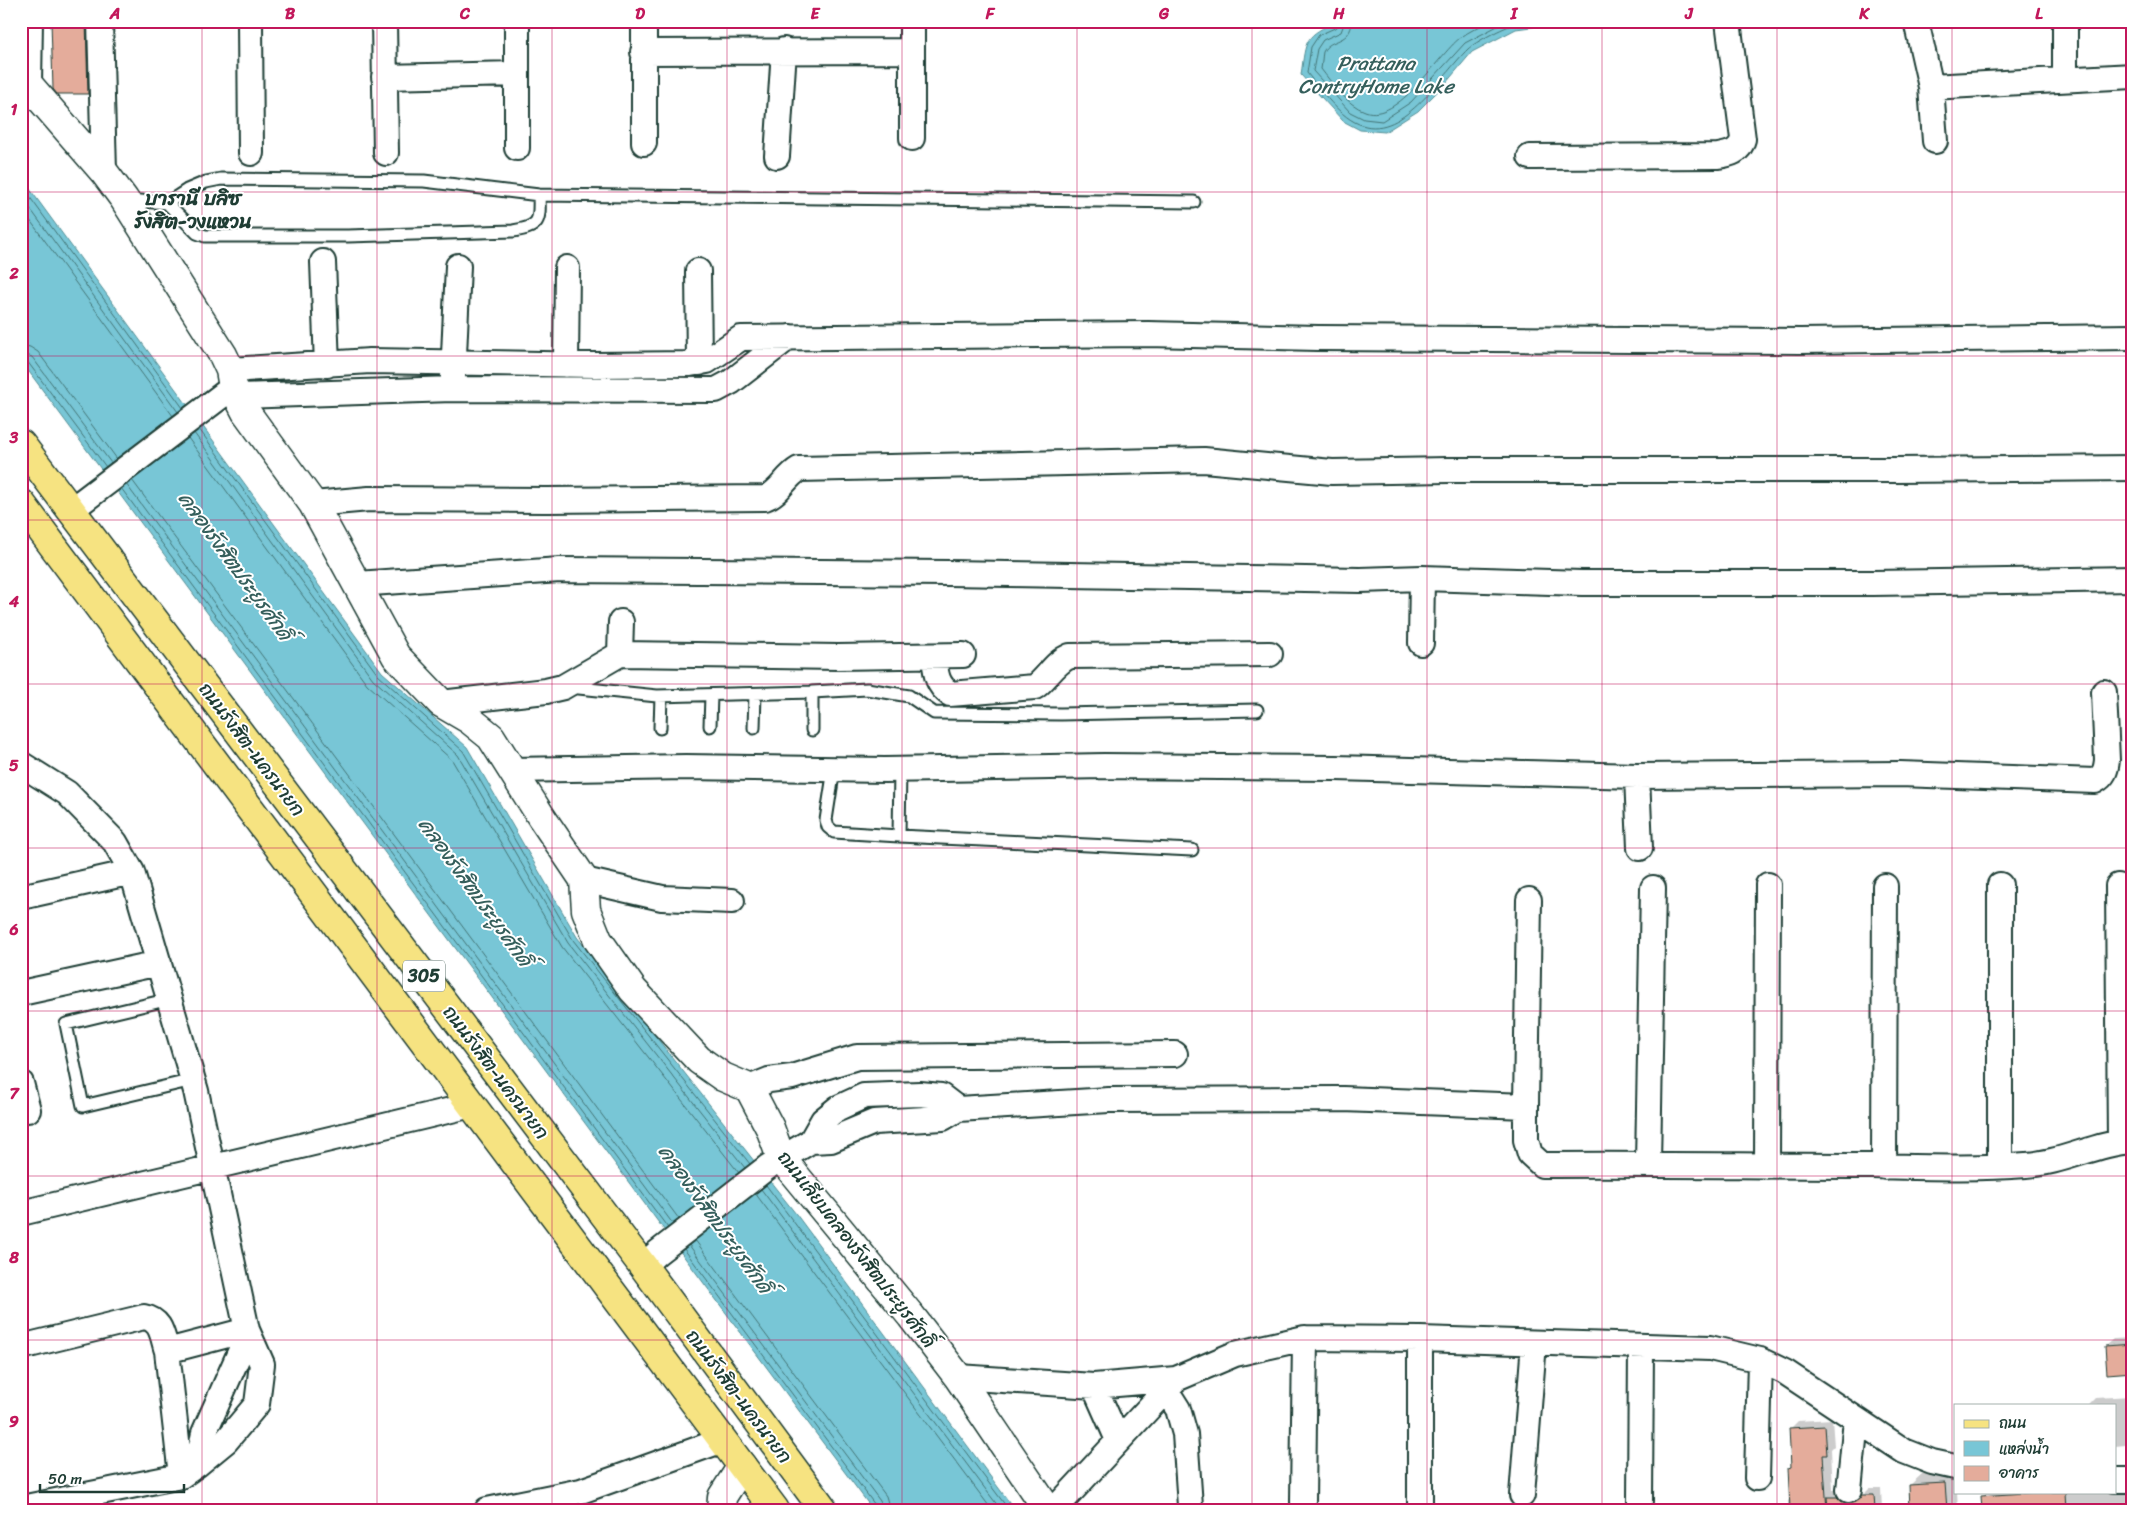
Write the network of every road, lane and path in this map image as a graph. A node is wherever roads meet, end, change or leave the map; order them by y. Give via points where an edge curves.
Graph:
1 (30, 21) edge
2 (100, 21) edge
3 (250, 21) edge
4 (384, 21) edge
5 (517, 21) edge
6 (644, 21) edge
7 (912, 21) edge
8 (1728, 21) edge
9 (1916, 21) edge
10 (2065, 21) edge
11 (784, 50) junction
12 (912, 51) junction
13 (643, 52) junction
14 (517, 74) junction
15 (2133, 76) edge
16 (384, 77) junction
17 (2064, 78) junction
18 (25, 80) edge
19 (1931, 87) junction
20 (912, 138) dead end
21 (1935, 141) dead end
22 (644, 143) dead end
23 (517, 148) dead end
24 (251, 152) dead end
25 (386, 153) dead end
26 (776, 156) dead end
27 (1530, 158) dead end
28 (104, 172) junction
29 (539, 195) junction
30 (124, 199) junction
31 (1194, 202) dead end
32 (167, 203) junction
33 (323, 262) dead end
34 (458, 266) dead end
35 (567, 268) dead end
36 (698, 271) dead end
37 (2133, 337) edge
38 (789, 338) junction
39 (454, 361) junction
40 (698, 362) junction
41 (566, 364) junction
42 (327, 365) junction
43 (233, 384) junction
44 (452, 389) junction
45 (21, 444) edge
46 (2133, 468) edge
47 (21, 503) edge
48 (78, 504) junction
49 (313, 504) junction
50 (1422, 578) junction
51 (2133, 579) edge
52 (357, 584) junction
53 (621, 622) dead end
54 (1421, 643) dead end
55 (620, 654) junction
56 (1270, 654) dead end
57 (963, 655) dead end
58 (934, 657) junction
59 (563, 687) junction
60 (812, 692) junction
61 (2104, 692) dead end
62 (755, 694) junction
63 (711, 695) junction
64 (661, 696) junction
65 (441, 703) junction
66 (1257, 710) dead end
67 (710, 726) dead end
68 (660, 728) dead end
69 (754, 728) dead end
70 (812, 730) dead end
71 (21, 764) edge
72 (834, 769) junction
73 (900, 769) junction
74 (512, 770) junction
75 (1637, 776) junction
76 (899, 836) junction
77 (1640, 848) dead end
78 (1192, 850) dead end
79 (132, 872) junction
80 (584, 880) junction
81 (1768, 885) dead end
82 (2000, 885) dead end
83 (1885, 886) dead end
84 (2118, 886) dead end
85 (1653, 888) dead end
86 (21, 897) edge
87 (1529, 900) dead end
88 (732, 901) dead end
89 (159, 962) junction
90 (21, 993) edge
91 (170, 999) junction
92 (1175, 1054) dead end
93 (21, 1083) edge
94 (195, 1085) junction
95 (749, 1088) junction
96 (472, 1104) junction
97 (1526, 1106) junction
98 (28, 1110) dead end
99 (2126, 1141) edge
100 (775, 1162) junction
101 (1648, 1164) junction
102 (214, 1166) junction
103 (1767, 1166) junction
104 (1884, 1166) junction
105 (2000, 1166) junction
106 (21, 1213) edge
107 (650, 1259) junction
108 (249, 1334) junction
109 (1305, 1338) junction
110 (1420, 1339) junction
111 (1534, 1344) junction
112 (21, 1347) edge
113 (1641, 1347) junction
114 (166, 1351) junction
115 (1760, 1360) junction
116 (958, 1377) junction
117 (1171, 1384) junction
118 (1094, 1386) junction
119 (1856, 1420) junction
120 (722, 1440) junction
121 (1118, 1440) junction
122 (742, 1466) junction
123 (1954, 1468) edge
124 (190, 1470) junction
125 (1757, 1478) dead end
126 (2116, 1480) edge
127 (2133, 1480) edge
128 (1850, 1490) dead end
129 (1522, 1495) dead end
130 (1640, 1501) dead end
131 (1303, 1502) dead end
132 (1420, 1503) dead end
133 (1190, 1506) dead end
134 (21, 1508) edge
135 (501, 1508) edge
136 (721, 1510) edge
137 (775, 1510) edge
138 (824, 1510) edge
139 (1048, 1510) edge
140 (1054, 1510) edge

1 - 18 street
2 - 28 street
3 - 24 street
4 - 16 street
5 - 14 street
6 - 13 street
7 - 12 street
8 - 27 street via 1743,139 1737,150 1718,156
9 - 19 street
10 - 17 street
11 - 12 street
11 - 13 street
11 - 26 street
12 - 20 street
13 - 22 street
14 - 16 street
14 - 23 street
15 - 17 street
16 - 25 street
17 - 19 street
18 - 28 street
19 - 21 street
28 - 30 street
29 - 31 lane
29 - 32 lane via 424,182 221,180 187,190
29 - 32 lane via 537,221 530,228 348,236 205,236 197,233
30 - 32 lane
30 - 43 street via 223,355
33 - 42 street
34 - 39 street
35 - 41 street
36 - 40 street
37 - 38 street via 1800,341 1148,334
38 - 40 street via 741,338 707,361
38 - 44 street via 716,390
39 - 41 street
39 - 42 street via 370,361
39 - 44 street
40 - 41 street
42 - 43 street
43 - 44 street
43 - 48 street
43 - 49 street via 246,412
45 - 48 main road, ถนนรังสิต-นครนายก / 305
46 - 49 street via 1332,472 1204,460 799,469 773,496 765,498 369,499
47 - 96 main road, ถนนรังสิต-นครนายก / 305
48 - 107 main road, ถนนรังสิต-นครนายก / 305
49 - 52 street
50 - 51 street via 1582,583
50 - 52 street via 1360,580 938,572 560,570
50 - 54 street
52 - 65 street via 396,656
53 - 55 street
55 - 58 street
55 - 59 street
56 - 58 street via 1070,656 1058,663 1035,687 950,694 937,682
57 - 58 street
59 - 64 lane
59 - 65 street via 546,692
60 - 62 lane
60 - 66 lane via 867,689 909,696 934,714
60 - 70 lane
61 - 75 street via 2106,770 2095,781 1900,774
62 - 63 lane
62 - 69 lane
63 - 64 lane
63 - 67 lane
64 - 68 lane
65 - 74 street via 491,737
71 - 79 street via 67,793 115,842
72 - 73 street
72 - 74 street
72 - 76 lane via 826,820 828,827 834,832
73 - 75 street via 1104,766 1316,768
73 - 76 lane
74 - 80 street
75 - 77 street
76 - 78 lane
79 - 86 street
79 - 89 street
80 - 88 street via 662,898
80 - 95 street via 586,910 598,940 633,990 699,1060 723,1077
81 - 103 street
82 - 105 street
83 - 104 street
84 - 99 street
85 - 101 street
87 - 97 street
89 - 90 street
89 - 91 street
91 - 94 street
91 - 94 lane via 66,1024 83,1106
92 - 95 street via 858,1057
93 - 98 street
94 - 102 street
95 - 100 street, ถนนเลียบคลองรังสิตประยูรศักดิ์ via 770,1128
96 - 102 street
96 - 120 main road, ถนนรังสิต-นครนายก / 305
97 - 100 street via 1343,1099 1109,1100 958,1109 941,1096 864,1096 838,1108 823,1120 811,1141
97 - 101 street via 1526,1140 1530,1154 1542,1165
99 - 105 street via 2045,1164
100 - 107 street
100 - 116 street, ถนนเลียบคลองรังสิตประยูรศักดิ์ via 911,1316
101 - 103 street
102 - 106 street
102 - 108 street
103 - 104 street
104 - 105 street
107 - 138 main road, ถนนรังสิต-นครนายก / 305
108 - 114 street
108 - 124 street
108 - 124 street via 262,1364 256,1404 226,1441
109 - 110 street
109 - 117 street via 1236,1354
109 - 131 street
110 - 111 street
110 - 132 street
111 - 113 street
111 - 129 street
112 - 114 street via 144,1317 153,1318 158,1324
113 - 115 street via 1710,1348
113 - 130 street
114 - 124 street
115 - 119 street via 1785,1372
115 - 125 street
116 - 118 street
116 - 139 street, ถนนเลียบคลองรังสิตประยูรศักดิ์
117 - 118 street
117 - 121 street
117 - 133 street via 1185,1434
118 - 121 street
119 - 123 street via 1904,1451
119 - 128 street
120 - 122 main road, ถนนรังสิต-นครนายก / 305
120 - 135 street via 582,1491
121 - 140 street
122 - 136 street via 722,1497
122 - 137 main road, ถนนรังสิต-นครนายก / 305
124 - 134 street
126 - 127 street

